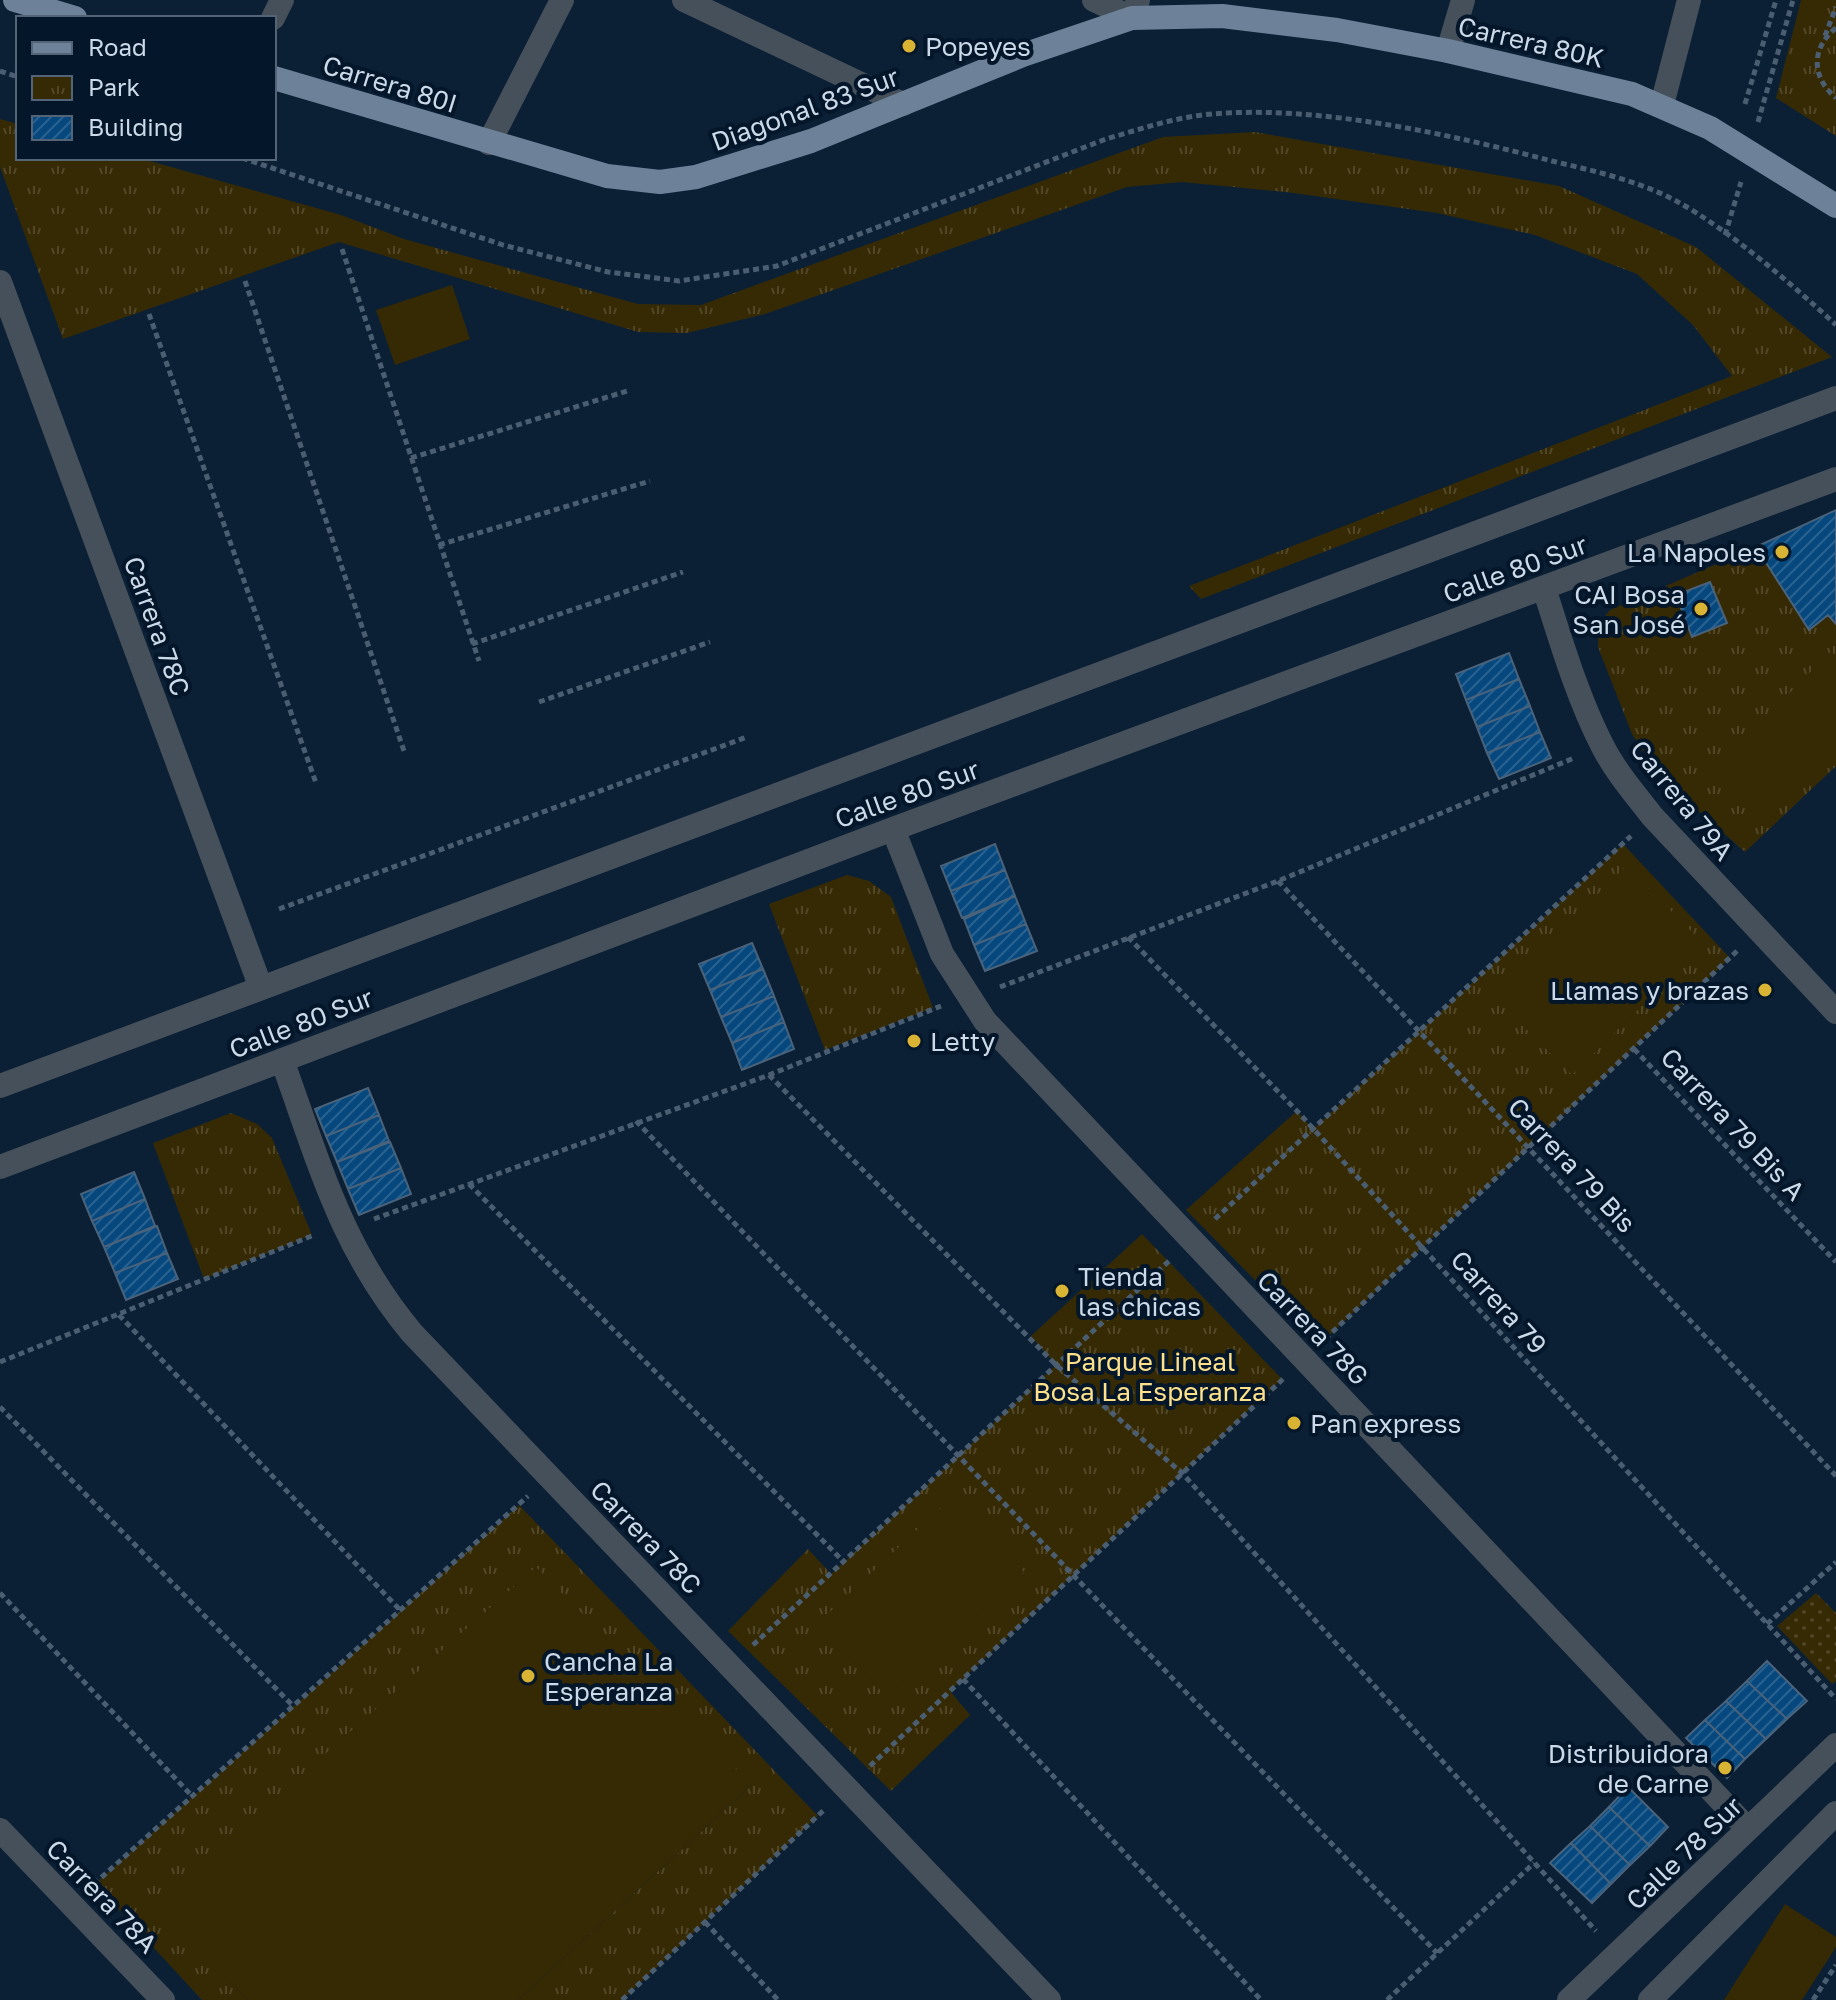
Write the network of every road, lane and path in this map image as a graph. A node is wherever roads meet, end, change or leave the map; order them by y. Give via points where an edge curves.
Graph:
1 (15, 0) edge
2 (562, 0) edge
3 (684, 0) edge
4 (1094, 0) edge
5 (1463, 0) edge
6 (1689, 0) edge
7 (1776, 0) edge
8 (1836, 7) edge
9 (1135, 9) edge
10 (68, 16) edge
11 (1836, 28) edge
12 (1825, 38) junction
13 (1448, 51) junction
14 (276, 79) edge
15 (1836, 98) edge
16 (903, 104) junction
17 (1745, 104) dead end
18 (1662, 105) junction
19 (489, 143) junction
20 (248, 160) edge
21 (1836, 206) edge
22 (342, 249) dead end
23 (245, 281) dead end
24 (0, 282) edge
25 (149, 314) dead end
26 (1836, 325) edge
27 (627, 391) dead end
28 (1836, 398) edge
29 (411, 458) junction
30 (1836, 479) edge
31 (650, 481) dead end
32 (439, 545) junction
33 (683, 572) dead end
34 (1544, 588) junction
35 (710, 642) dead end
36 (472, 644) junction
37 (479, 661) dead end
38 (539, 702) dead end
39 (747, 737) dead end
40 (1603, 747) junction
41 (404, 751) dead end
42 (316, 783) dead end
43 (893, 829) junction
44 (1278, 881) junction
45 (279, 909) dead end
46 (1128, 937) junction
47 (261, 988) junction
48 (968, 999) junction
49 (1836, 1012) edge
50 (1634, 1049) dead end
51 (282, 1060) junction
52 (769, 1075) junction
53 (0, 1086) edge
54 (636, 1121) junction
55 (0, 1167) edge
56 (469, 1184) junction
57 (344, 1230) junction
58 (1836, 1262) edge
59 (119, 1315) junction
60 (0, 1362) edge
61 (0, 1407) edge
62 (1836, 1476) edge
63 (550, 1477) junction
64 (844, 1562) dead end
65 (1836, 1562) edge
66 (0, 1593) edge
67 (401, 1611) junction
68 (1767, 1624) junction
69 (963, 1679) dead end
70 (1836, 1699) edge
71 (293, 1706) junction
72 (1836, 1745) edge
73 (847, 1788) junction
74 (192, 1796) junction
75 (1836, 1813) edge
76 (1748, 1829) junction
77 (0, 1830) edge
78 (1534, 1863) junction
79 (69, 1903) junction
80 (705, 1922) junction
81 (1437, 1953) junction
82 (1619, 1955) junction
83 (1836, 1965) edge
84 (163, 2000) edge
85 (622, 2000) edge
86 (778, 2000) edge
87 (1049, 2000) edge
88 (1261, 2000) edge
89 (1387, 2000) edge
90 (1569, 2000) edge
91 (1650, 2000) edge
92 (1813, 2000) edge

1 - 10 main road
2 - 19 street
3 - 16 street
4 - 9 street, Carrera 80K
5 - 13 street
6 - 18 street
7 - 17 path
8 - 12 path
9 - 13 main road, Carrera 80K via 1279,21
9 - 16 main road, Diagonal 83 Sur
11 - 12 path
12 - 15 path via 1816,63 1825,89
13 - 18 main road, Carrera 80K
14 - 19 main road, Carrera 80I
16 - 19 main road, Diagonal 83 Sur via 811,141 660,182 607,176
18 - 21 main road, Carrera 80K via 1750,150
20 - 26 path via 503,245 608,272 679,281 777,266 1160,123 1212,114 1282,114 1382,125 1501,148 1646,189 1679,202
22 - 29 path
23 - 41 path
24 - 47 street, Carrera 78C
25 - 42 path
27 - 29 path
28 - 47 street, Calle 80 Sur
29 - 32 path
30 - 34 street, Calle 80 Sur
31 - 32 path
32 - 36 path
33 - 36 path
34 - 40 street, Carrera 79A
34 - 43 street, Calle 80 Sur
35 - 38 path
36 - 37 path
39 - 45 path
40 - 44 path
40 - 49 street, Carrera 79A via 1652,816
43 - 48 street, Carrera 78G via 942,954
43 - 51 street, Calle 80 Sur
44 - 46 path
44 - 62 path, Carrera 79 Bis
46 - 48 path
46 - 68 path, Carrera 79 via 1297,1111
47 - 53 street, Calle 80 Sur
48 - 52 path via 933,1008
48 - 76 street, Carrera 78G via 1010,1050
50 - 58 path, Carrera 79 Bis A
51 - 55 street, Calle 80 Sur
51 - 57 street, Carrera 78C
52 - 54 path
52 - 78 path via 1056,1365 1182,1473
54 - 56 path
54 - 81 path
56 - 57 path
56 - 64 path
57 - 59 path via 312,1235
57 - 63 street, Carrera 78C via 379,1294
59 - 60 path
59 - 67 path
61 - 71 path
63 - 67 path
63 - 73 street, Carrera 78C
65 - 68 path
66 - 74 path
67 - 71 path
68 - 70 path, Carrera 79
69 - 88 path
71 - 74 path
72 - 76 street, Calle 78 Sur
73 - 80 path
73 - 87 street, Carrera 78C
74 - 79 path
75 - 91 street
76 - 82 street, Calle 78 Sur
77 - 79 street, Carrera 78A
78 - 81 path
78 - 82 path
79 - 84 street, Carrera 78A
80 - 85 path
80 - 86 path
81 - 89 path
82 - 90 street, Calle 78 Sur
83 - 92 path

